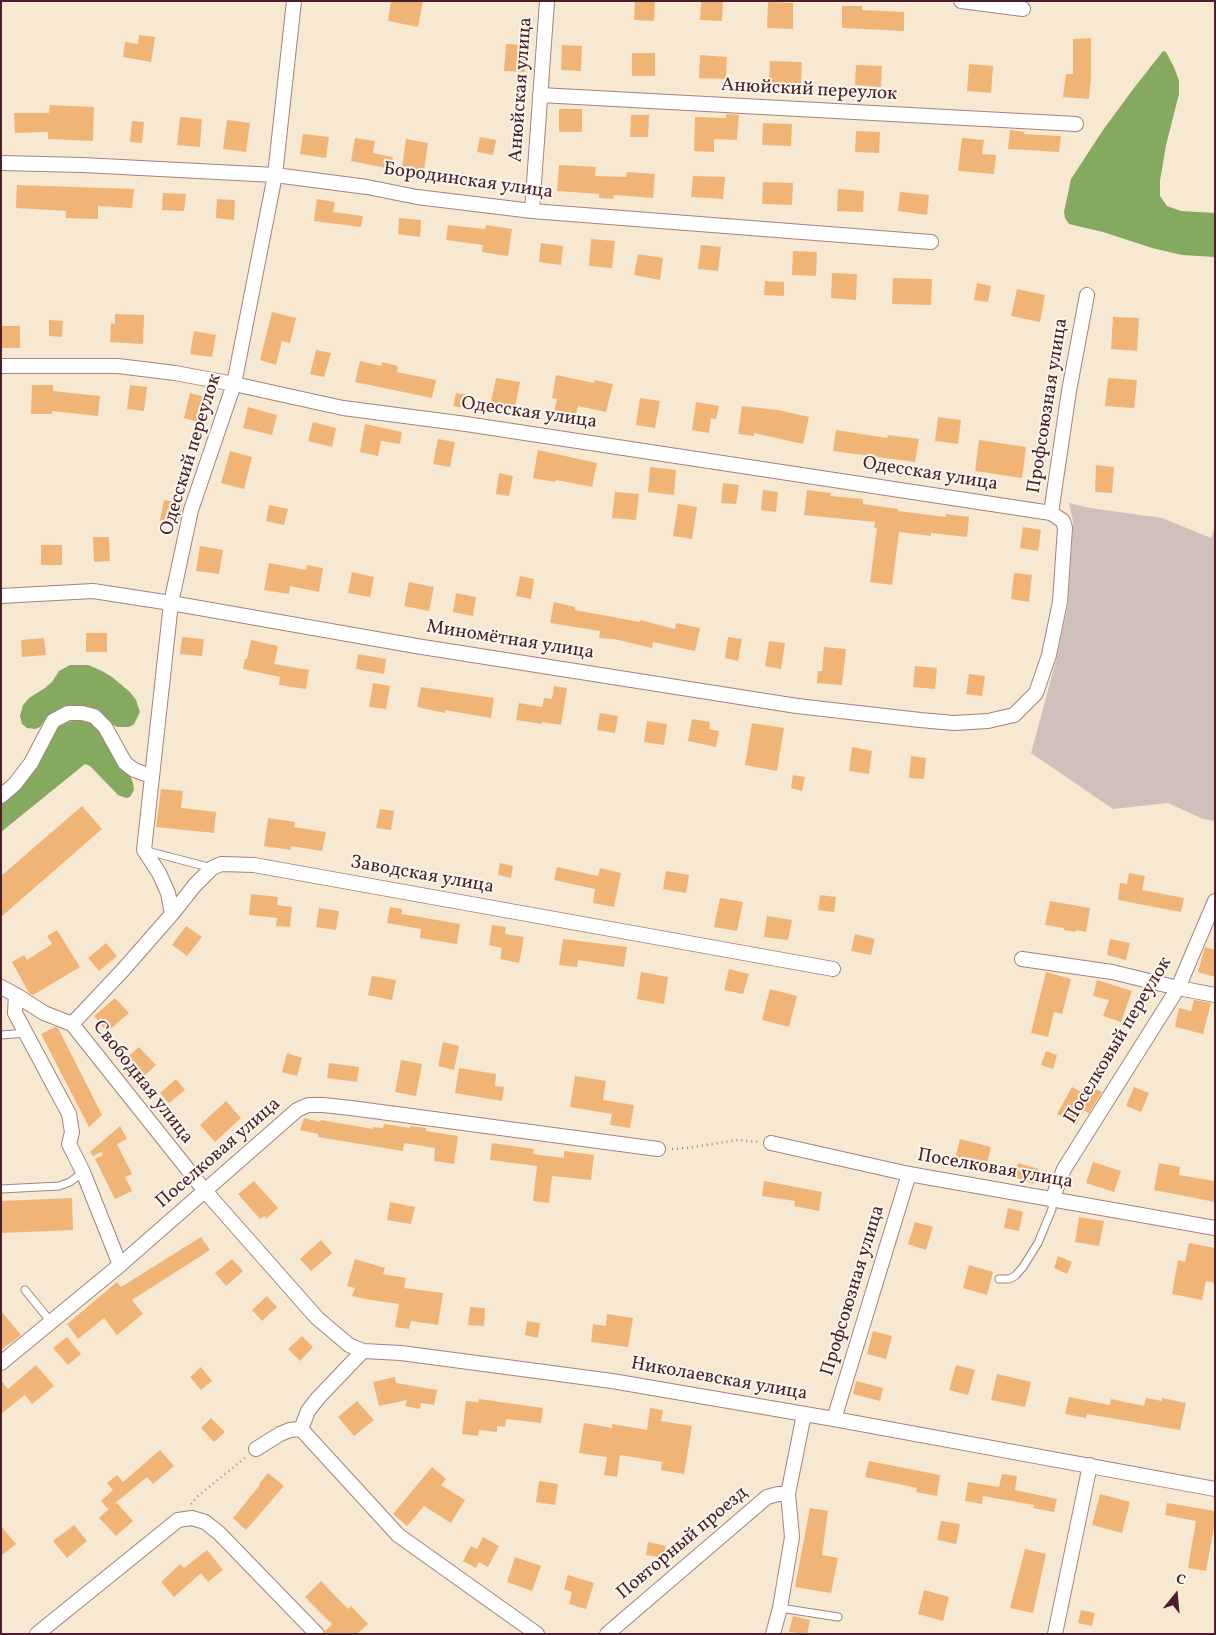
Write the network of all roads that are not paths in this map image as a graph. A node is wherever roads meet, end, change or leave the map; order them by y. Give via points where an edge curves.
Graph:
1 (294, 1) edge
2 (546, 1) edge
3 (961, 1) edge
4 (1023, 9) dead end
5 (540, 95) junction
6 (1076, 124) dead end
7 (1, 163) edge
8 (275, 175) junction
9 (532, 211) junction
10 (931, 242) dead end
11 (1087, 295) dead end
12 (1, 366) edge
13 (234, 384) junction
14 (1051, 513) junction
15 (1, 596) edge
16 (172, 603) junction
17 (1014, 715) joint
18 (151, 776) junction
19 (1, 796) edge
20 (144, 850) junction
21 (212, 868) junction
22 (1215, 901) edge
23 (172, 914) junction
24 (1022, 959) dead end
25 (833, 969) dead end
26 (1, 987) edge
27 (1178, 988) junction
28 (16, 995) junction
29 (1215, 995) edge
30 (72, 1024) junction
31 (27, 1033) junction
32 (1, 1035) edge
33 (770, 1143) road end
34 (658, 1149) road end
35 (83, 1172) junction
36 (909, 1174) junction
37 (1, 1189) edge
38 (204, 1191) junction
39 (1053, 1199) junction
40 (1215, 1228) edge
41 (120, 1265) junction
42 (999, 1279) dead end
43 (25, 1290) dead end
44 (51, 1322) junction
45 (363, 1351) junction
46 (1, 1363) edge
47 (804, 1414) junction
48 (834, 1419) junction
49 (301, 1429) junction
50 (256, 1449) road end
51 (1090, 1465) junction
52 (1215, 1488) edge
53 (788, 1494) junction
54 (780, 1608) junction
55 (838, 1618) dead end
56 (37, 1634) edge
57 (317, 1634) edge
58 (537, 1634) edge
59 (607, 1634) edge
60 (773, 1634) edge
61 (1055, 1634) edge

1 - 8 street, Одесский переулок
2 - 5 street, Анюйская улица
3 - 4 street
5 - 6 street, Анюйский переулок
5 - 9 street, Анюйская улица
7 - 8 street, Бородинская улица
8 - 9 street, Бородинская улица
8 - 13 street, Одесский переулок
9 - 10 street, Бородинская улица
11 - 14 street, Профсоюзная улица
12 - 13 street, Одесская улица via 118,366
13 - 14 street, Одесская улица via 342,408 485,426
13 - 16 street, Одесский переулок via 191,510
14 - 17 street, Профсоюзная улица via 1063,521 1065,528 1060,602 1049,655 1036,693
15 - 16 street, Миномётная улица via 92,592
16 - 17 street, Миномётная улица via 416,646 797,706 954,723 988,721
16 - 18 street, Одесский переулок
18 - 19 street via 125,763 105,728 94,716 68,713 53,721 31,763
18 - 20 street, Одесский переулок
20 - 21 lane
20 - 23 street via 160,873
21 - 23 street
21 - 25 street, Заводская улица via 221,864 254,865
22 - 27 street, Поселковый переулок
23 - 30 street
24 - 27 street via 1112,972
26 - 28 street, Свободная улица
27 - 29 street
27 - 39 street, Поселковый переулок via 1064,1168
28 - 30 street, Свободная улица via 44,1013
28 - 31 street via 15,1013
30 - 38 street, Свободная улица
31 - 32 lane
31 - 35 street via 69,1114 72,1132 69,1144
33 - 36 street, Поселковая улица
34 - 38 street, Поселковая улица via 322,1104 308,1105 297,1110
35 - 37 lane via 59,1186
35 - 41 street
36 - 39 street, Поселковая улица
36 - 48 street, Профсоюзная улица
38 - 41 street, Поселковая улица
38 - 45 street, Свободная улица via 317,1318 349,1345
39 - 40 street, Поселковая улица
39 - 42 lane via 1038,1243 1023,1267 1009,1280
41 - 44 street, Поселковая улица
43 - 44 lane
44 - 46 street, Поселковая улица
45 - 47 street, Николаевская улица via 401,1353 612,1381
45 - 49 street via 318,1398 308,1411
47 - 48 street, Николаевская улица
47 - 53 street
48 - 51 street, Николаевская улица
49 - 50 street via 280,1434
49 - 58 street via 398,1535
51 - 52 street, Николаевская улица
51 - 61 street
53 - 54 street via 792,1537
53 - 59 street, Повторный проезд via 767,1497
54 - 55 lane
54 - 60 street
56 - 57 street via 178,1520 192,1518 212,1527

